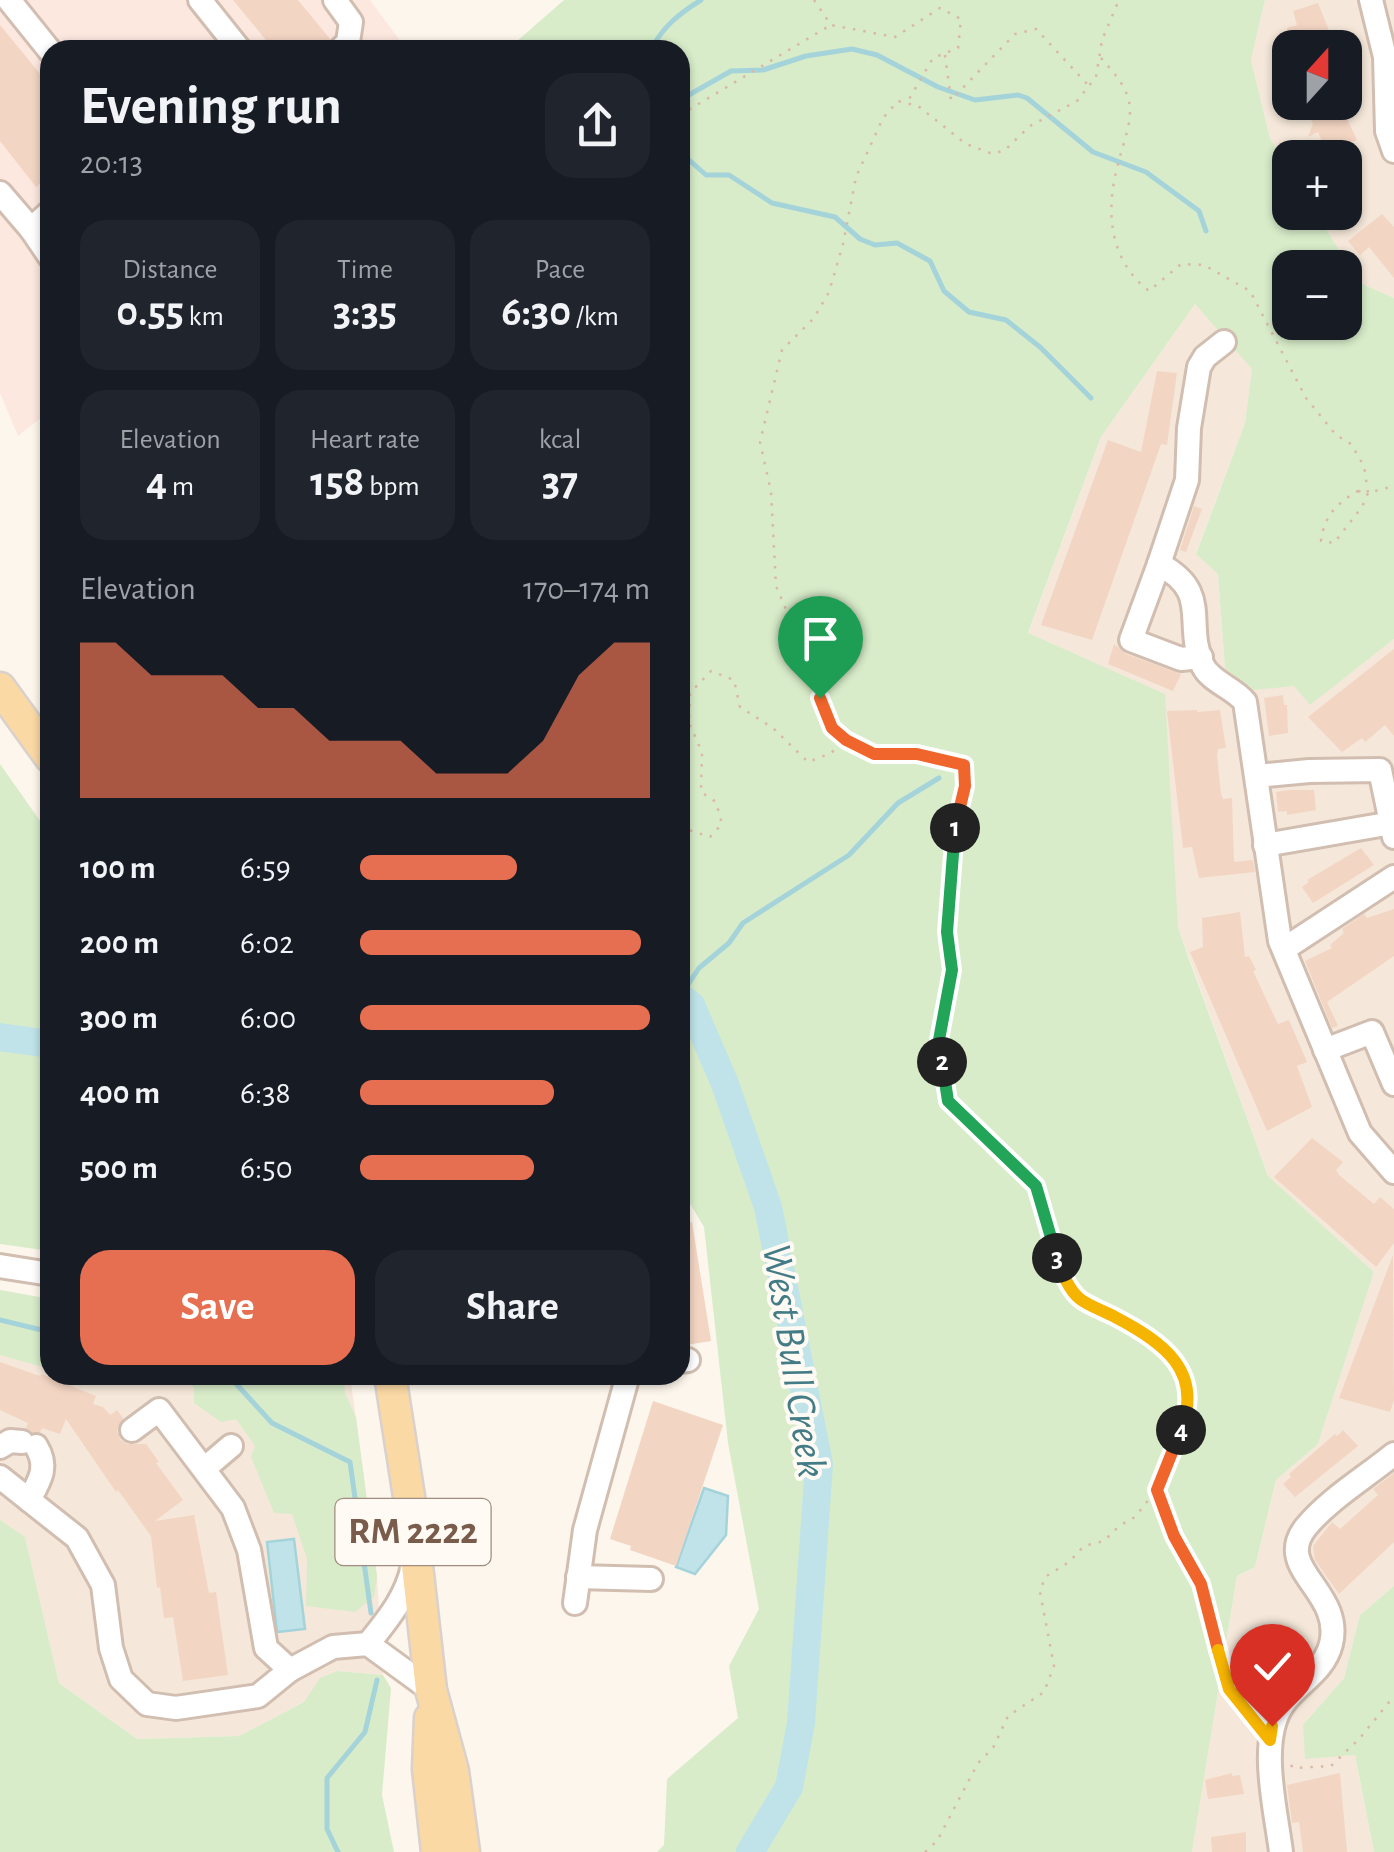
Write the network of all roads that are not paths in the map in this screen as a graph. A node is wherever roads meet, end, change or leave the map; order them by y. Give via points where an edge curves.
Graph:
1 (10, 0) edge
2 (200, 0) edge
3 (336, 0) edge
4 (1371, 0) edge
5 (41, 40) edge
6 (232, 40) edge
7 (348, 40) edge
8 (1394, 150) edge
9 (0, 193) edge
10 (40, 221) edge
11 (31, 229) junction
12 (40, 242) edge
13 (1224, 342) dead end
14 (1159, 564) junction
15 (1201, 657) junction
16 (0, 688) edge
17 (40, 743) edge
18 (1387, 763) edge
19 (1257, 776) junction
20 (1393, 830) edge
21 (1265, 845) junction
22 (1394, 877) edge
23 (1284, 950) junction
24 (1325, 1050) junction
25 (1394, 1084) edge
26 (1394, 1172) edge
27 (0, 1266) edge
28 (40, 1272) edge
29 (391, 1385) edge
30 (625, 1385) edge
31 (132, 1430) dead end
32 (19, 1445) edge
33 (232, 1446) dead end
34 (1394, 1454) edge
35 (204, 1469) junction
36 (0, 1477) edge
37 (28, 1500) junction
38 (416, 1555) junction
39 (578, 1577) junction
40 (651, 1579) dead end
41 (575, 1604) dead end
42 (368, 1644) junction
43 (290, 1670) junction
44 (431, 1690) junction
45 (438, 1852) edge
46 (464, 1852) edge
47 (1281, 1852) edge

1 - 5 street
2 - 6 street
3 - 7 street via 352,22
4 - 8 street via 1386,57 1387,132
9 - 11 street
10 - 11 street
11 - 12 street
13 - 14 street via 1199,367 1189,473
14 - 15 street via 1188,585
14 - 15 street via 1131,640 1181,659
15 - 19 street via 1208,673 1245,702
16 - 17 main road
18 - 19 street
18 - 20 street
19 - 21 street
20 - 21 street
21 - 23 street
22 - 23 street
23 - 24 street
24 - 25 street via 1372,1032
24 - 26 street via 1363,1140
27 - 28 street
29 - 38 main road, RM 2222
30 - 39 street
31 - 35 street via 158,1410
32 - 37 street via 43,1458 44,1475
33 - 35 street
34 - 47 street via 1301,1534 1296,1560 1328,1606 1332,1637 1322,1665 1281,1706 1270,1740
35 - 43 street via 233,1508 249,1550 266,1648
36 - 37 street
37 - 43 street via 77,1538 103,1585 121,1679 148,1704 176,1708 258,1696
38 - 42 street via 408,1588
38 - 44 main road, RM 2222
39 - 40 street
39 - 41 street
42 - 43 street via 333,1647
42 - 44 street
44 - 45 main road, RM 2222 via 428,1769
44 - 46 main road, RM 2222 via 454,1771

